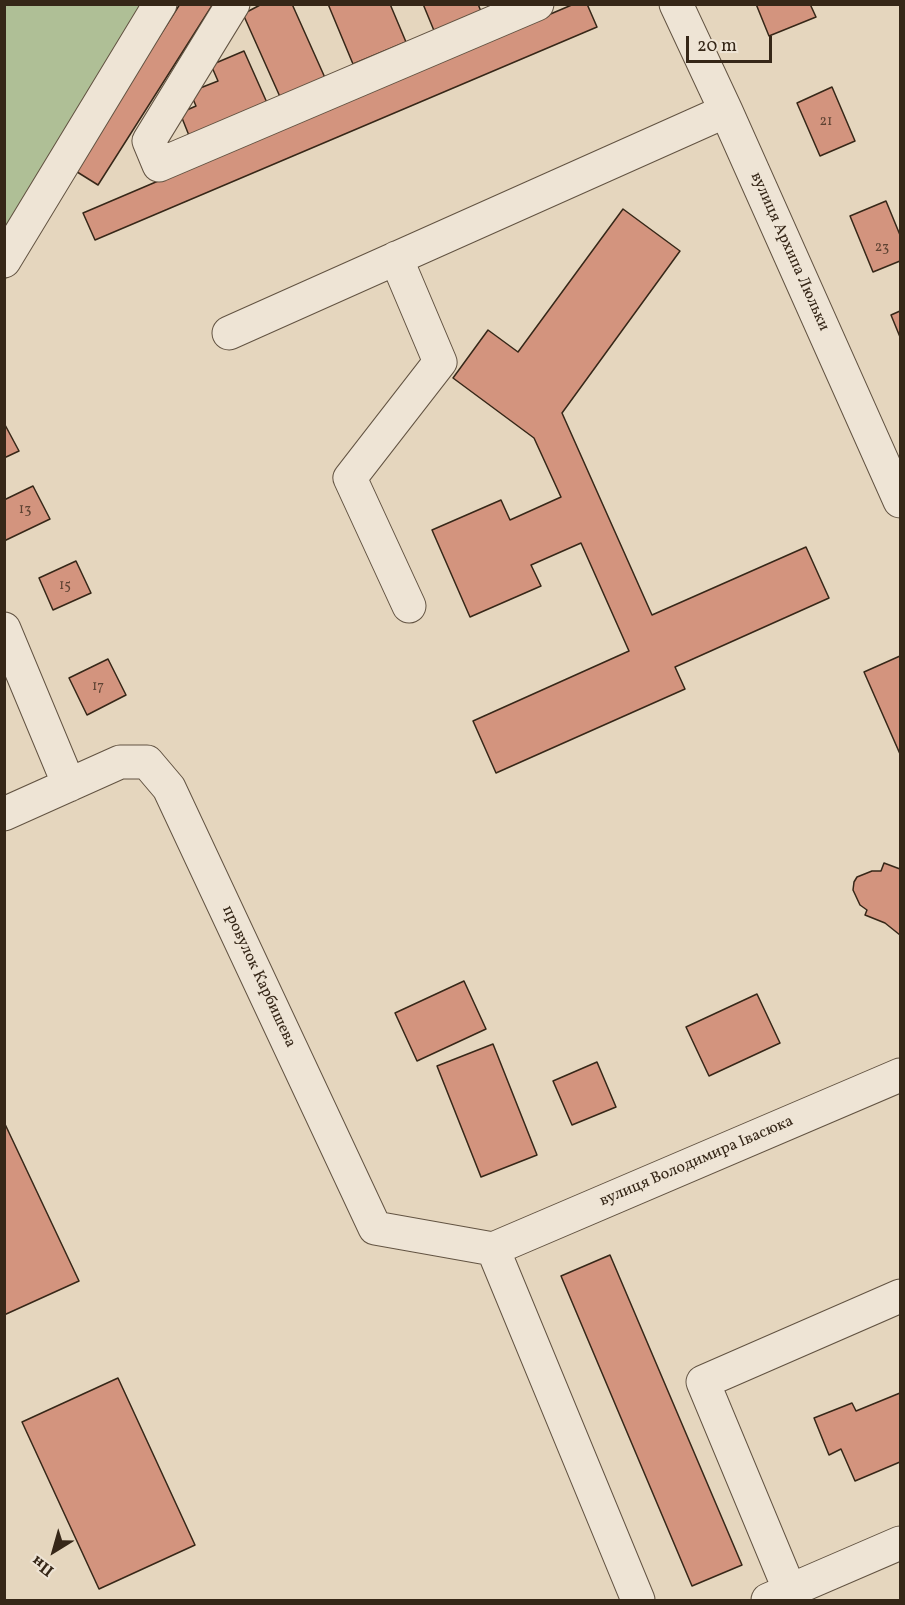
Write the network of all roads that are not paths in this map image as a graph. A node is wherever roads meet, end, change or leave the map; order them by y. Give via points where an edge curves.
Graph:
1 (233, 4) edge
2 (537, 4) edge
3 (676, 4) edge
4 (147, 10) edge
5 (726, 111) junction
6 (396, 258) junction
7 (4, 261) edge
8 (229, 333) dead end
9 (900, 501) edge
10 (409, 606) dead end
11 (4, 629) edge
12 (69, 785) junction
13 (4, 814) edge
14 (898, 1084) edge
15 (493, 1249) junction
16 (900, 1296) edge
17 (900, 1543) edge
18 (779, 1596) edge
19 (638, 1600) edge

1 - 2 street via 149,141 159,165
3 - 5 street, вулиця Архипа Люльки
4 - 7 street
5 - 6 street
5 - 9 street, вулиця Архипа Люльки
6 - 8 street
6 - 10 street via 440,362 350,478
11 - 12 street
12 - 13 street, провулок Карбишева
12 - 15 street, провулок Карбишева via 120,762 147,762 169,788 375,1228
14 - 15 street, вулиця Володимира Івасюка
15 - 19 street
16 - 18 street via 703,1382
17 - 18 street

